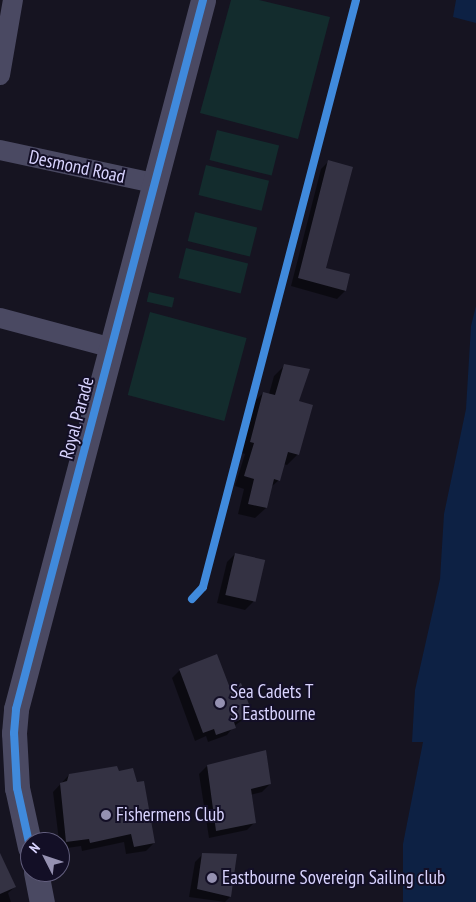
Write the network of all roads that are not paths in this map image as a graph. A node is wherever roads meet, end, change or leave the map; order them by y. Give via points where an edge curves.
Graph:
1 (13, 0) edge
2 (203, 0) edge
3 (0, 75) edge
4 (0, 150) edge
5 (154, 183) junction
6 (0, 318) edge
7 (112, 348) junction
8 (7, 735) edge
9 (27, 832) edge
10 (38, 882) edge
11 (42, 902) edge

1 - 3 street
2 - 5 street, Royal Parade
4 - 5 street, Desmond Road
5 - 7 street, Royal Parade
6 - 7 street
7 - 8 street, Royal Parade
8 - 9 street, Royal Parade
10 - 11 street

